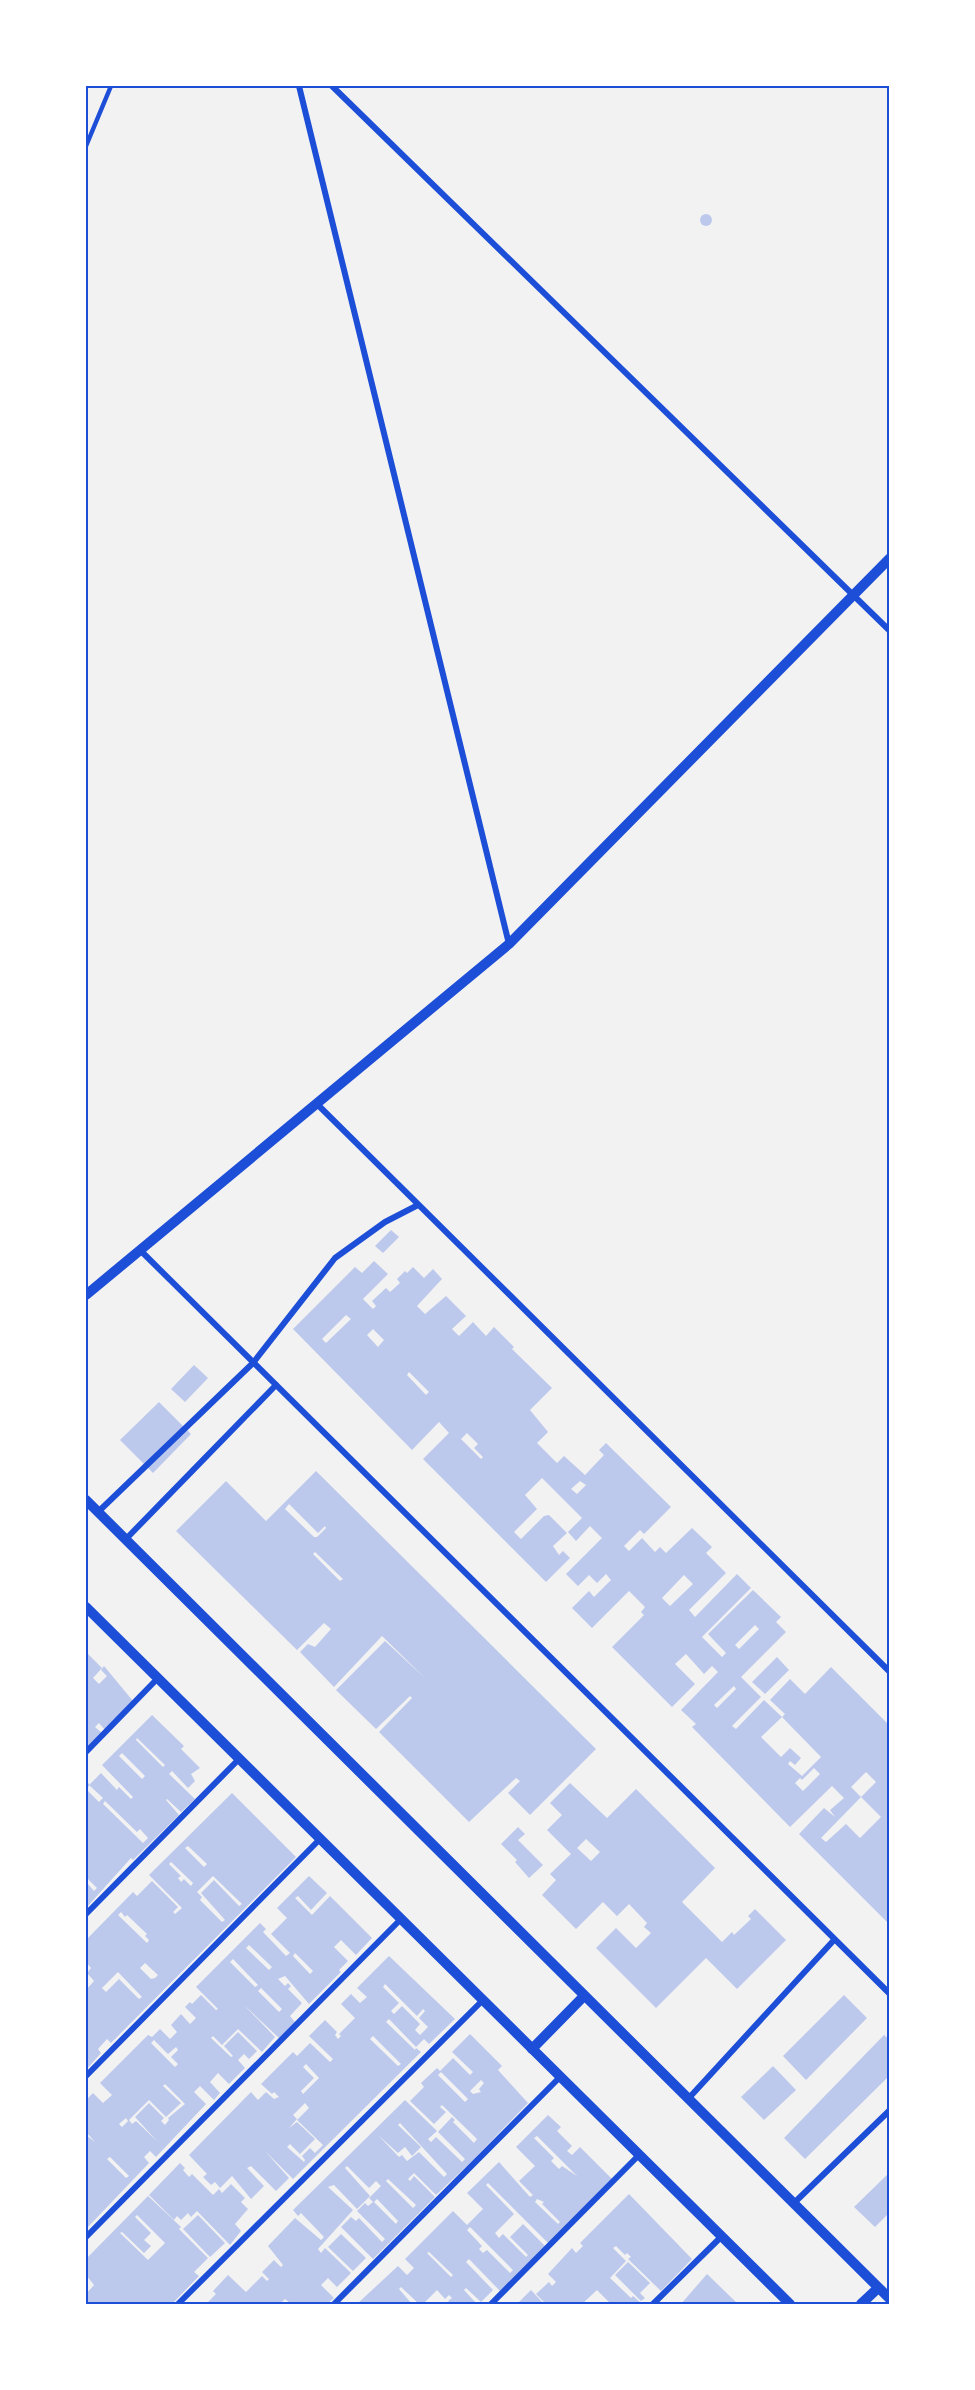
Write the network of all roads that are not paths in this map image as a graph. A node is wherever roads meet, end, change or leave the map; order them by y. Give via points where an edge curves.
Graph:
1 (111, 86) edge
2 (299, 86) edge
3 (332, 86) edge
4 (86, 146) edge
5 (890, 558) edge
6 (852, 596) junction
7 (890, 631) edge
8 (509, 944) junction
9 (317, 1104) junction
10 (418, 1205) junction
11 (140, 1250) junction
12 (86, 1295) edge
13 (253, 1363) junction
14 (276, 1385) junction
15 (86, 1500) edge
16 (98, 1512) junction
17 (125, 1540) junction
18 (86, 1607) edge
19 (890, 1672) edge
20 (158, 1678) junction
21 (86, 1752) edge
22 (239, 1759) junction
23 (320, 1839) junction
24 (86, 1914) edge
25 (401, 1919) junction
26 (834, 1940) junction
27 (890, 1994) edge
28 (584, 1996) junction
29 (483, 2000) junction
30 (532, 2049) junction
31 (86, 2076) edge
32 (560, 2077) junction
33 (688, 2099) junction
34 (890, 2110) edge
35 (639, 2155) junction
36 (793, 2204) junction
37 (722, 2236) junction
38 (86, 2237) edge
39 (878, 2288) junction
40 (890, 2299) edge
41 (178, 2304) edge
42 (334, 2304) edge
43 (491, 2304) edge
44 (654, 2304) edge
45 (790, 2304) edge
46 (861, 2304) edge

1 - 4 lane
2 - 8 street
3 - 6 street
5 - 6 street
6 - 7 street
6 - 8 street
8 - 9 street
9 - 10 street
9 - 11 street
10 - 13 street via 385,1222 335,1258
10 - 19 street
11 - 12 street
11 - 13 street
13 - 14 street
13 - 16 street
14 - 17 street
14 - 26 street
15 - 16 street
16 - 17 street
17 - 28 street
18 - 20 street
20 - 21 street
20 - 22 street
22 - 23 street
22 - 24 street
23 - 25 street
23 - 31 street
25 - 29 street
25 - 38 street
26 - 27 street
26 - 33 street
28 - 30 street
28 - 33 street
29 - 30 street
29 - 41 street
30 - 32 street
32 - 35 street
32 - 42 street
33 - 36 street
34 - 36 street
35 - 37 street
35 - 43 street
36 - 39 street
37 - 44 street
37 - 45 street
39 - 40 street
39 - 46 street

